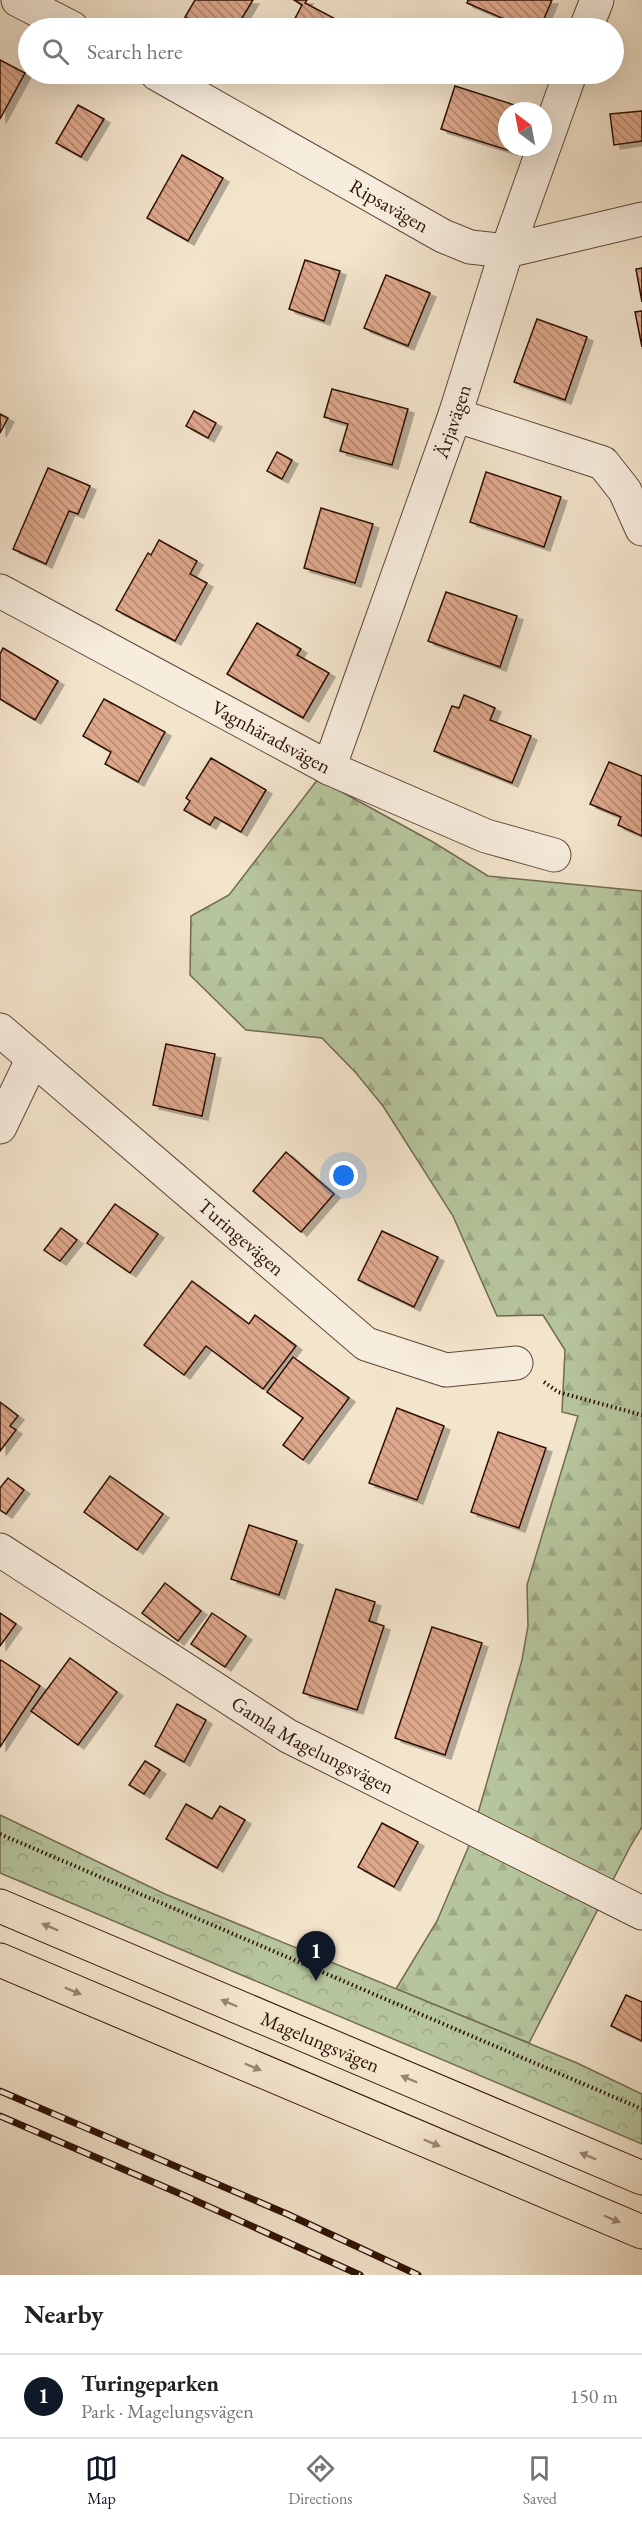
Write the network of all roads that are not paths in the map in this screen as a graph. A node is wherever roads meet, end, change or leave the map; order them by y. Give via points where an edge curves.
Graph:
1 (18, 0) edge
2 (597, 0) edge
3 (53, 18) edge
4 (590, 18) edge
5 (175, 84) edge
6 (566, 84) edge
7 (642, 219) edge
8 (507, 251) junction
9 (455, 415) junction
10 (642, 529) edge
11 (0, 591) edge
12 (329, 768) junction
13 (554, 855) dead end
14 (0, 1030) edge
15 (33, 1058) junction
16 (0, 1127) edge
17 (516, 1362) road end
18 (0, 1550) edge
19 (0, 1906) edge
20 (642, 1913) edge
21 (0, 1960) edge
22 (642, 2178) edge
23 (642, 2232) edge

1 - 3 street
2 - 4 street
5 - 8 street, Ripsavägen via 443,236 470,247
6 - 8 street, Ärjavägen
7 - 8 street, Ripsavägen
8 - 9 street, Ärjavägen
9 - 10 street via 603,463 625,491
9 - 12 street, Ärjavägen
11 - 12 street, Vagnhäradsvägen
12 - 13 street, Vagnhäradsvägen via 486,836
14 - 15 street, Turingevägen
15 - 16 street
15 - 17 street, Turingevägen via 366,1344 446,1370
18 - 20 street, Gamla Magelungsvägen via 288,1736
22 -> 19 main road, Magelungsvägen
21 -> 23 main road

